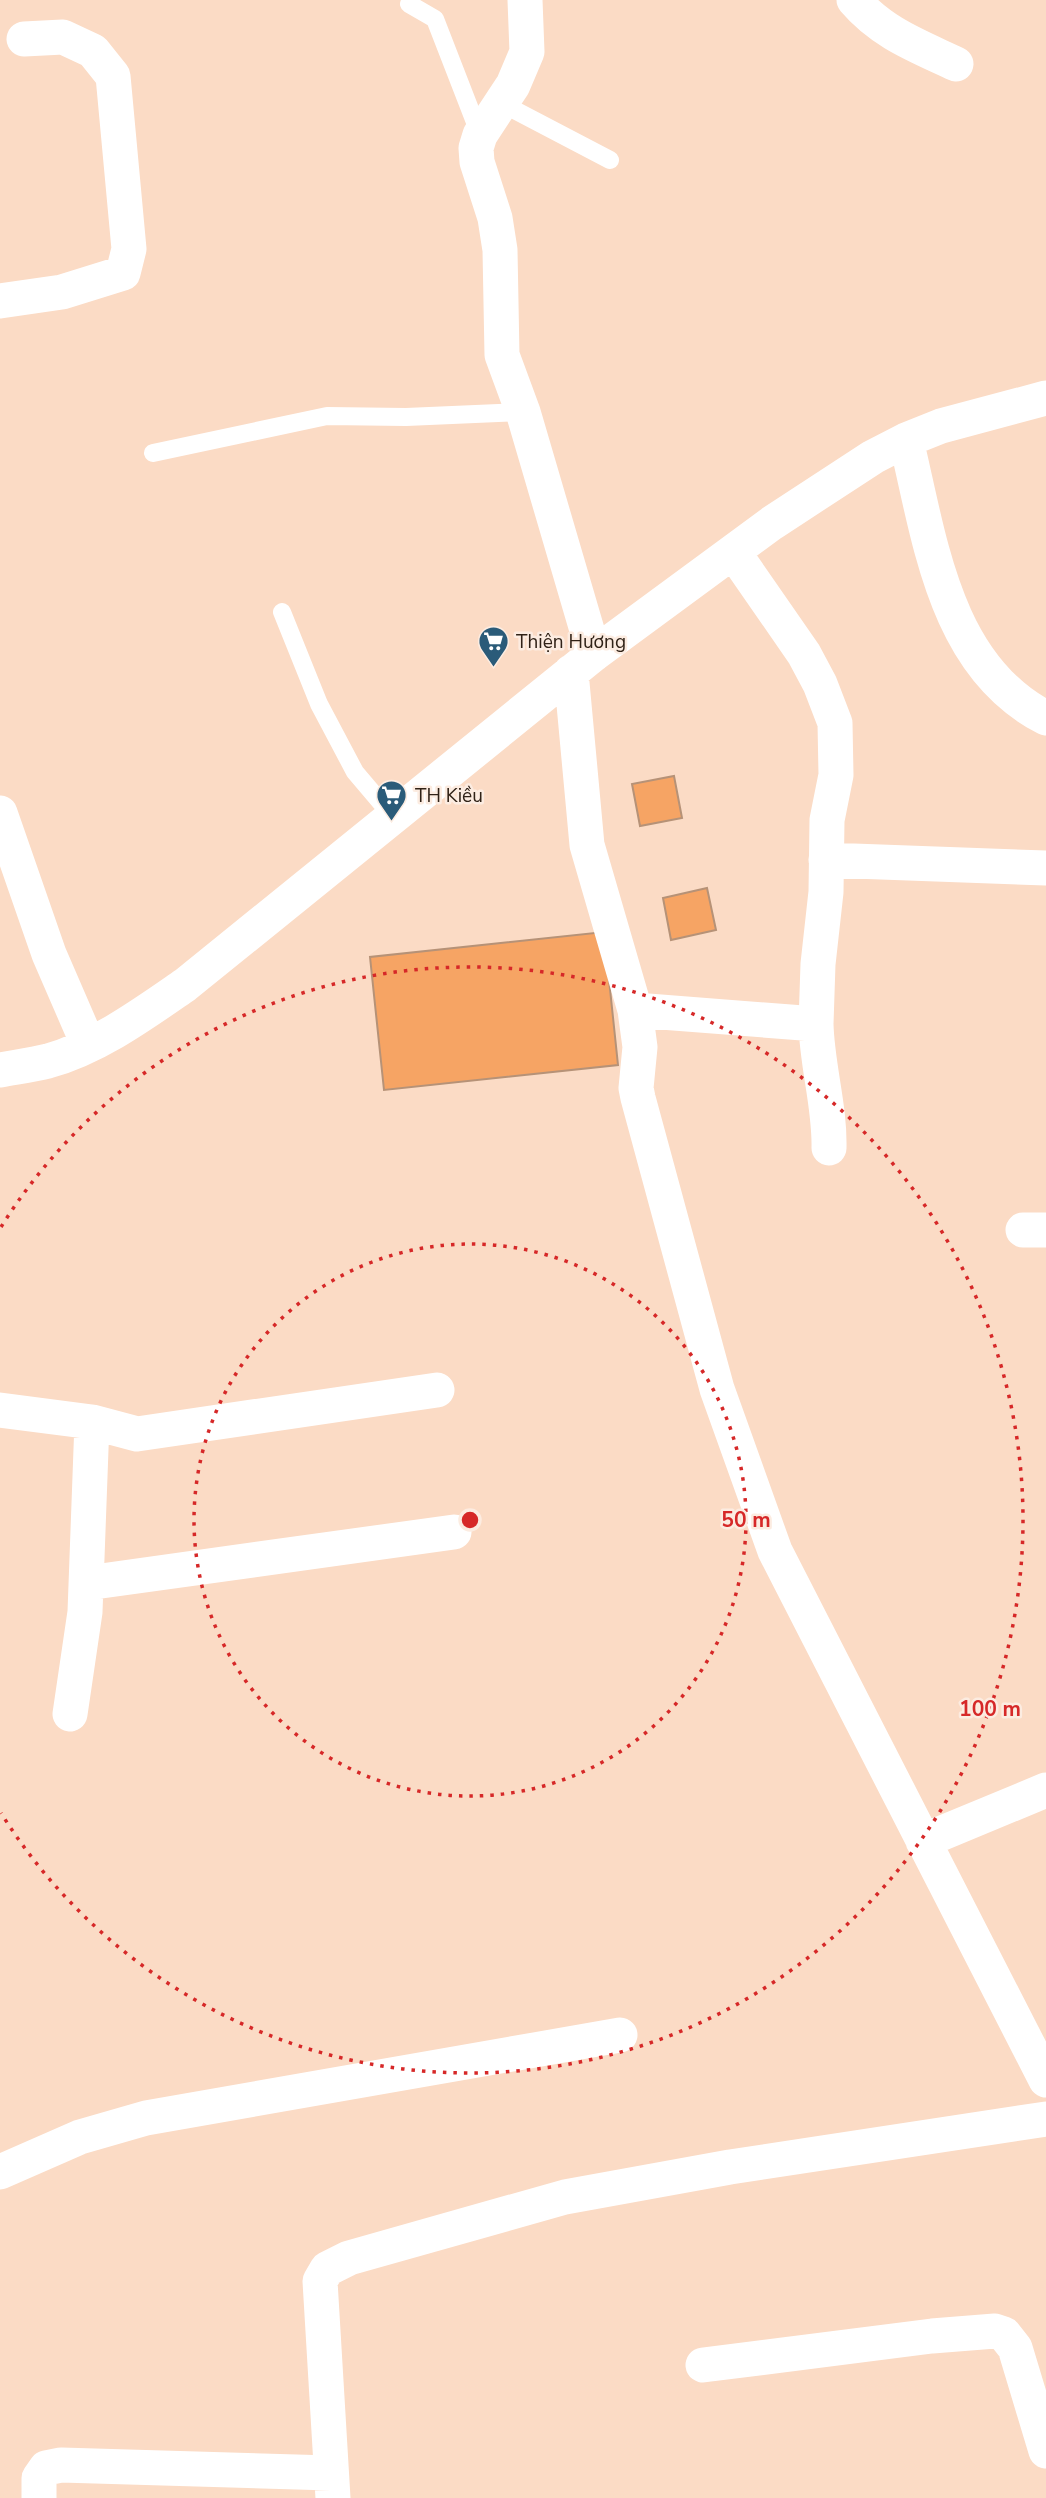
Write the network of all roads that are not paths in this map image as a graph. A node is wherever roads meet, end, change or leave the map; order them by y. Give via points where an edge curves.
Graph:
1 (526, 0) edge
2 (854, 0) edge
3 (409, 4) dead end
4 (24, 39) dead end
5 (957, 64) dead end
6 (501, 103) junction
7 (480, 135) junction
8 (610, 160) dead end
9 (0, 301) edge
10 (1046, 398) edge
11 (523, 412) junction
12 (906, 439) junction
13 (153, 453) dead end
14 (734, 553) junction
15 (282, 612) dead end
16 (582, 663) junction
17 (1046, 718) edge
18 (0, 813) edge
19 (394, 818) junction
20 (826, 860) junction
21 (1046, 868) edge
22 (635, 1010) junction
23 (816, 1024) junction
24 (88, 1044) junction
25 (0, 1070) edge
26 (829, 1148) dead end
27 (437, 1390) dead end
28 (0, 1410) edge
29 (92, 1422) junction
30 (454, 1532) dead end
31 (87, 1583) junction
32 (70, 1714) dead end
33 (1046, 1790) edge
34 (923, 1841) junction
35 (620, 2035) dead end
36 (1046, 2080) edge
37 (1046, 2119) edge
38 (0, 2172) edge
39 (704, 2365) dead end
40 (1046, 2451) edge
41 (332, 2486) edge
42 (39, 2498) edge

1 - 6 street via 527,52
2 - 5 street via 896,36
3 - 7 lane via 435,19
4 - 9 street via 63,37 93,51 113,76 129,249 123,273 62,292
6 - 7 street
6 - 8 lane
7 - 11 street via 477,162 500,250 502,355
10 - 12 street
11 - 13 lane via 327,416
11 - 16 street
12 - 14 street via 826,486
12 - 17 street via 929,538 956,622 974,655 1000,683
14 - 16 street
14 - 20 street via 804,654 835,723 836,775 827,820
15 - 19 lane via 319,704 355,772
16 - 19 street
16 - 22 street via 587,845
18 - 24 street via 49,954
19 - 24 street via 185,985
20 - 21 street
20 - 23 street
22 - 23 street
22 - 34 street via 640,1047 638,1098 717,1389 775,1551
23 - 26 street via 830,1120
24 - 25 street via 49,1061
27 - 29 street via 137,1434
28 - 29 street
29 - 31 street
30 - 31 street
31 - 32 street
33 - 34 street
34 - 36 street
35 - 38 street via 146,2118 80,2137
37 - 41 street via 565,2197 349,2258 327,2269 320,2281
39 - 40 street via 995,2331 1004,2334 1015,2348
41 - 42 street via 61,2465 46,2468 38,2478

